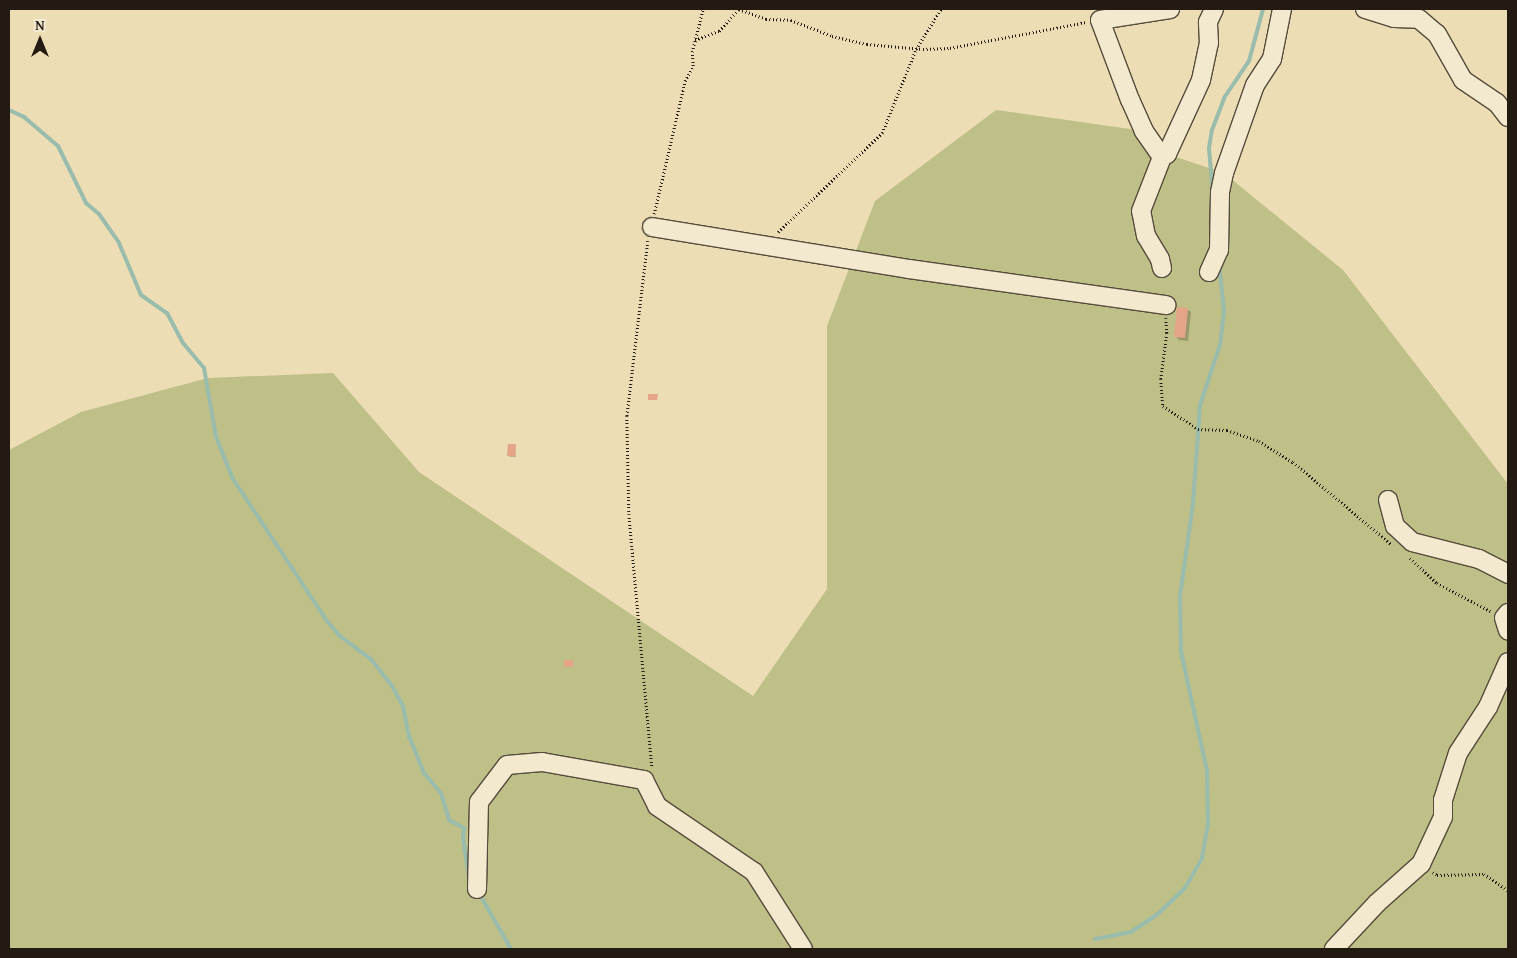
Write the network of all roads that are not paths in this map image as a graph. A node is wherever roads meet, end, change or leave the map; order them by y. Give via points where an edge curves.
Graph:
1 (1166, 9) edge
2 (1214, 9) edge
3 (1282, 9) edge
4 (1365, 9) edge
5 (1508, 117) edge
6 (1162, 156) junction
7 (652, 227) road end
8 (1162, 268) dead end
9 (1209, 272) dead end
10 (1166, 305) road end
11 (1388, 500) dead end
12 (1508, 574) edge
13 (1508, 662) edge
14 (477, 889) dead end
15 (802, 949) edge
16 (1334, 949) edge

1 - 6 street via 1100,20 1144,131
2 - 6 street via 1208,22 1209,43 1201,80 1168,154
3 - 9 street via 1272,59 1255,86 1226,166 1220,192 1219,250
4 - 5 street via 1394,18 1419,19 1437,34 1463,80 1497,103
6 - 8 street via 1141,211 1146,236
7 - 10 street
11 - 12 street via 1395,526 1412,542 1479,560
13 - 16 street via 1488,707 1458,753 1443,800 1443,817 1421,864 1377,903
14 - 15 street via 479,802 507,765 542,762 644,780 657,806 754,872

